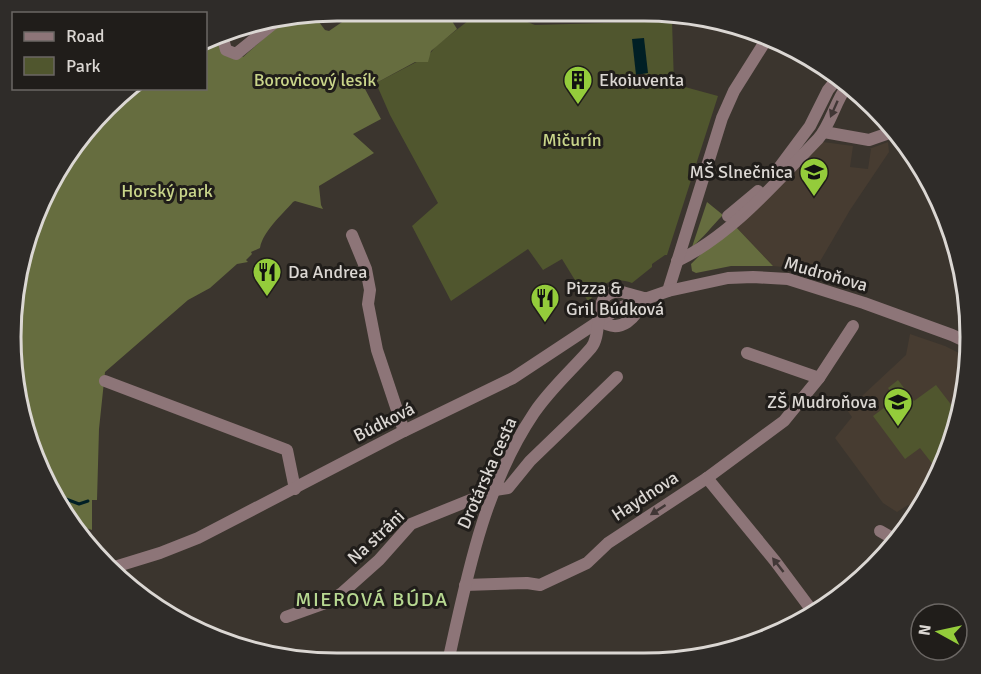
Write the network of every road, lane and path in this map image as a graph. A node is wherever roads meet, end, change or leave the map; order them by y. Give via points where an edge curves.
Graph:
1 (266, 29) edge
2 (224, 42) edge
3 (764, 44) edge
4 (833, 84) edge
5 (843, 92) edge
6 (824, 132) junction
7 (886, 134) edge
8 (352, 235) dead end
9 (711, 239) junction
10 (678, 261) junction
11 (668, 291) junction
12 (599, 320) junction
13 (853, 326) dead end
14 (960, 339) edge
15 (747, 353) dead end
16 (617, 377) dead end
17 (819, 378) junction
18 (105, 381) dead end
19 (404, 431) junction
20 (706, 478) junction
21 (295, 489) junction
22 (495, 490) junction
23 (880, 531) dead end
24 (889, 536) edge
25 (119, 565) edge
26 (465, 585) junction
27 (809, 607) edge
28 (286, 617) dead end
29 (450, 653) edge

1 - 2 street via 236,54 226,50
3 - 10 street via 726,108
4 - 9 street via 782,165 724,219
5 -> 6 street
6 - 7 street via 869,140
6 - 9 street via 750,208
8 - 19 street via 366,269 377,350
9 - 10 street
10 - 11 street
11 - 12 street, Búdková via 619,308
11 - 14 street, Mudroňova via 728,279 788,279
12 - 19 street, Búdková via 513,378
12 - 22 street, Drotárska cesta via 594,344 556,383 534,413
13 - 17 street, Haydnova
15 - 17 street
16 - 22 street, Na stráni via 508,488
17 - 20 street, Haydnova via 784,421
18 - 21 street via 287,450
19 - 21 street, Búdková
20 -> 26 street, Haydnova via 608,543 587,563 540,585
27 -> 20 street
21 - 25 street, Búdková via 180,546
22 - 26 street, Drotárska cesta via 481,524
22 - 28 street, Na stráni via 411,524 342,593
23 - 24 street
26 - 29 street, Drotárska cesta

